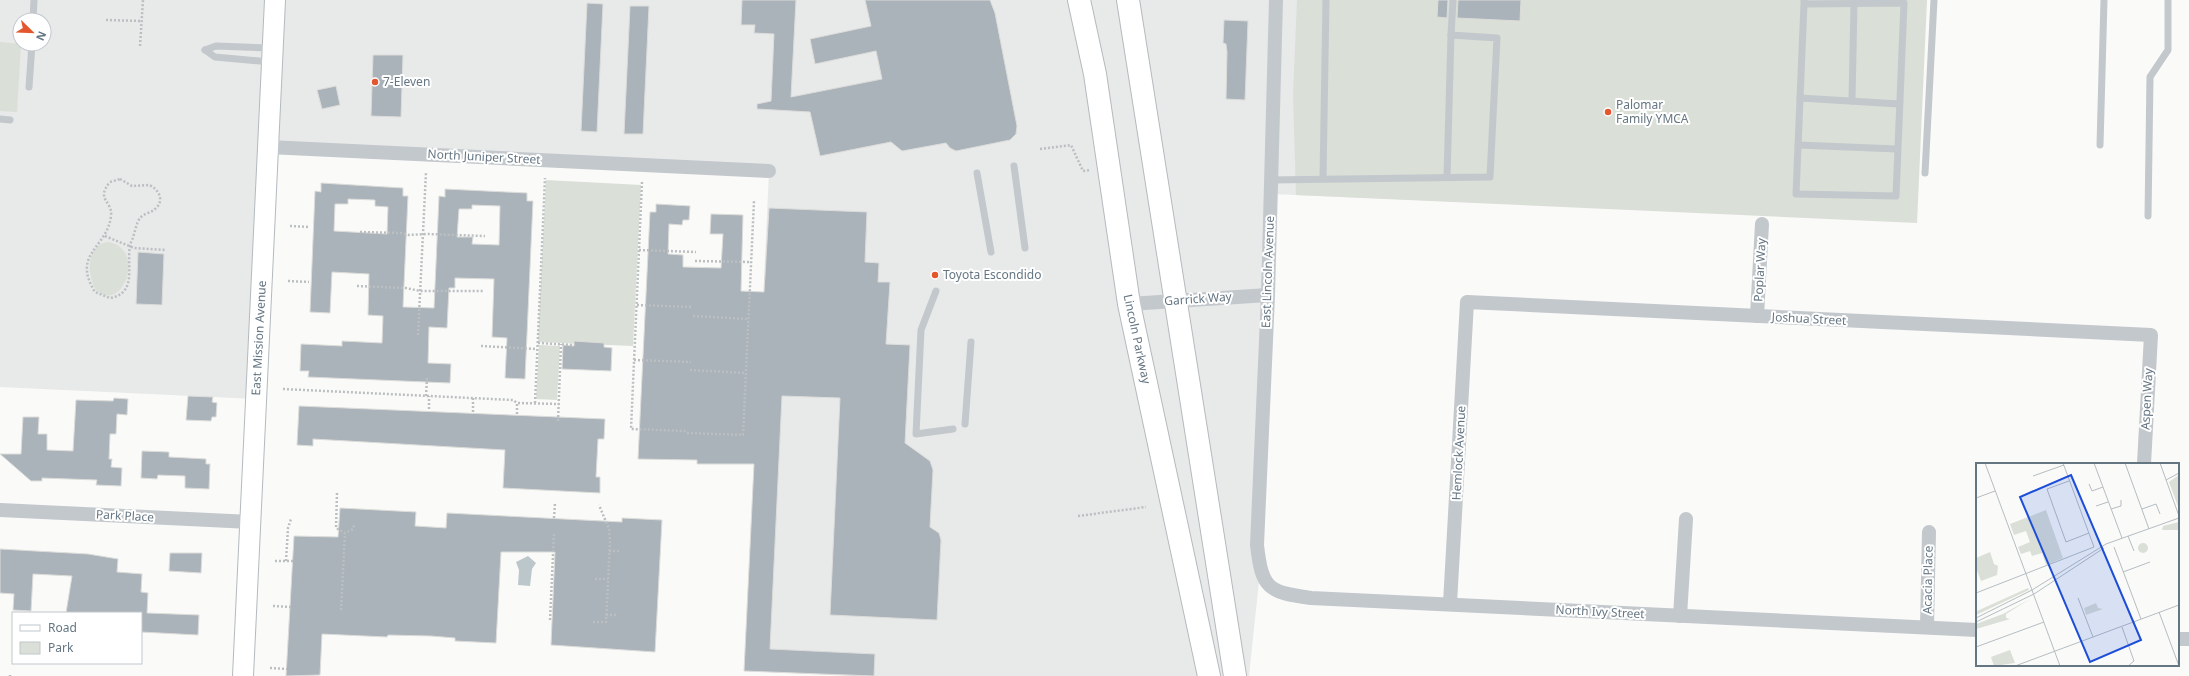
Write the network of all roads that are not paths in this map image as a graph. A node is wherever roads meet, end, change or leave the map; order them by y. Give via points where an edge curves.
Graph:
1 (34, 0) edge
2 (275, 0) edge
3 (1079, 0) edge
4 (1128, 0) edge
5 (1276, 0) edge
6 (1326, 0) edge
7 (1453, 0) edge
8 (1934, 0) edge
9 (2104, 0) edge
10 (2168, 0) edge
11 (1804, 2) edge
12 (1854, 4) junction
13 (33, 12) edge
14 (1452, 35) junction
15 (31, 52) edge
16 (273, 55) junction
17 (29, 87) dead end
18 (1800, 98) junction
19 (1852, 101) junction
20 (1899, 104) junction
21 (0, 119) edge
22 (10, 120) dead end
23 (2100, 145) dead end
24 (1798, 146) junction
25 (268, 147) junction
26 (1897, 149) junction
27 (1014, 166) dead end
28 (769, 171) dead end
29 (977, 173) dead end
30 (1925, 173) dead end
31 (1447, 177) junction
32 (1323, 179) junction
33 (1271, 180) junction
34 (2148, 216) dead end
35 (1762, 224) dead end
36 (1025, 248) dead end
37 (991, 252) dead end
38 (936, 291) dead end
39 (1268, 295) junction
40 (1175, 301) junction
41 (1467, 302) joint
42 (1129, 304) junction
43 (1757, 316) junction
44 (2151, 334) joint
45 (971, 342) dead end
46 (965, 424) dead end
47 (953, 429) dead end
48 (2144, 463) edge
49 (0, 510) edge
50 (1686, 519) dead end
51 (251, 522) junction
52 (1929, 532) dead end
53 (1257, 545) joint
54 (1450, 603) junction
55 (1680, 616) junction
56 (1927, 627) junction
57 (1976, 630) edge
58 (244, 676) edge
59 (1209, 676) edge
60 (1235, 676) edge

1 - 13 lane
2 - 16 main road, East Mission Avenue
3 - 42 main road, Lincoln Parkway via 1094,74
4 - 40 main road
5 - 33 street, East Lincoln Avenue
6 - 32 lane
7 - 14 lane
8 - 30 lane
9 - 23 lane
10 - 34 lane via 2168,50 2150,77
11 - 12 lane
11 - 18 lane
12 - 19 lane
12 - 20 lane via 1904,3
14 - 31 lane
14 - 31 lane via 1497,38 1490,177
15 - 17 lane
16 - 16 lane via 216,46 206,50 215,57
16 - 25 main road, East Mission Avenue
18 - 19 lane
18 - 24 lane
19 - 20 lane
20 - 26 lane
21 - 22 lane
24 - 26 lane
24 - 26 lane via 1796,194 1896,196
25 - 28 street, North Juniper Street
25 - 51 main road, East Mission Avenue
27 - 36 lane
29 - 37 lane
31 - 32 lane
32 - 33 lane
33 - 39 street, East Lincoln Avenue
35 - 43 street, Poplar Way
38 - 47 lane via 921,330 916,434
39 - 40 street, Garrick Way
39 - 53 street, East Lincoln Avenue
40 - 42 street, Garrick Way
40 - 60 main road
41 - 43 street, Joshua Street
41 - 54 street, Hemlock Avenue
42 - 59 main road, Lincoln Parkway
43 - 44 street, Joshua Street
44 - 48 street, Aspen Way
45 - 46 lane
49 - 51 street, Park Place
50 - 55 street
51 - 58 main road, East Mission Avenue
52 - 56 street, Acacia Place
53 - 54 street, North Ivy Street via 1260,572 1269,586 1281,594 1311,598
54 - 55 street, North Ivy Street
55 - 56 street, North Ivy Street
56 - 57 street, North Ivy Street

